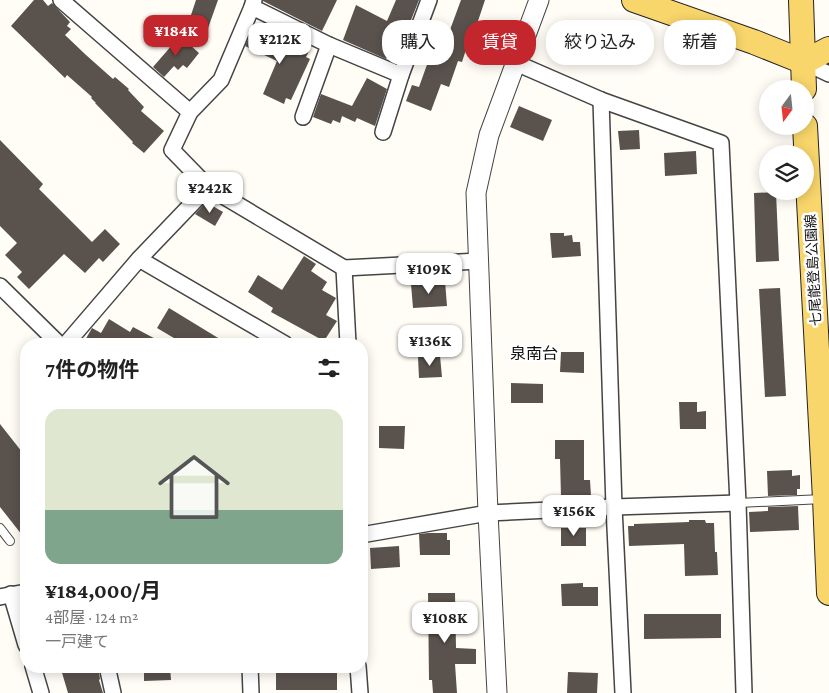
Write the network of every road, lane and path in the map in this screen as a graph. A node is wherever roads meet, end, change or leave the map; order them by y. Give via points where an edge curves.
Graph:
1 (61, 0) edge
2 (429, 0) edge
3 (539, 0) edge
4 (634, 0) edge
5 (801, 0) edge
6 (253, 4) edge
7 (532, 20) edge
8 (329, 45) junction
9 (829, 49) edge
10 (804, 62) junction
11 (515, 65) edge
12 (521, 65) edge
13 (829, 74) edge
14 (401, 75) junction
15 (804, 80) edge
16 (601, 100) junction
17 (190, 112) junction
18 (303, 117) dead end
19 (383, 132) dead end
20 (805, 135) edge
21 (208, 187) junction
22 (139, 259) junction
23 (479, 260) junction
24 (344, 268) junction
25 (0, 286) edge
26 (52, 338) edge
27 (71, 338) edge
28 (275, 338) edge
29 (348, 338) edge
30 (825, 499) junction
31 (738, 503) junction
32 (614, 507) junction
33 (488, 513) junction
34 (0, 528) edge
35 (368, 534) edge
36 (10, 541) dead end
37 (20, 593) edge
38 (829, 593) edge
39 (6, 596) edge
40 (20, 630) edge
41 (35, 673) edge
42 (109, 673) edge
43 (250, 673) edge
44 (359, 673) edge
45 (41, 693) edge
46 (113, 693) edge
47 (251, 693) edge
48 (360, 693) edge
49 (497, 693) edge
50 (623, 693) edge
51 (744, 693) edge

1 - 17 street
2 - 14 street
3 - 7 street
4 - 10 main road
5 - 10 main road
6 - 8 street
6 - 17 street via 221,80
8 - 14 street
8 - 18 street
9 - 10 main road
10 - 13 street
10 - 15 main road
11 - 23 street via 489,135 476,193
12 - 16 street
14 - 19 street
16 - 31 street via 721,143
16 - 32 street
17 - 21 street via 172,150
20 - 30 main road, 七尾能登島公園線
21 - 22 street
21 - 24 street
22 - 27 street
22 - 28 street
23 - 24 street
23 - 33 street
24 - 29 street
25 - 26 street
30 - 31 lane
30 - 38 main road, 七尾能登島公園線
31 - 32 street
31 - 51 street
32 - 33 street
32 - 50 street
33 - 35 street
33 - 49 street
34 - 36 lane
37 - 39 street
39 - 40 street
41 - 45 street
42 - 46 street
43 - 47 street
44 - 48 street

